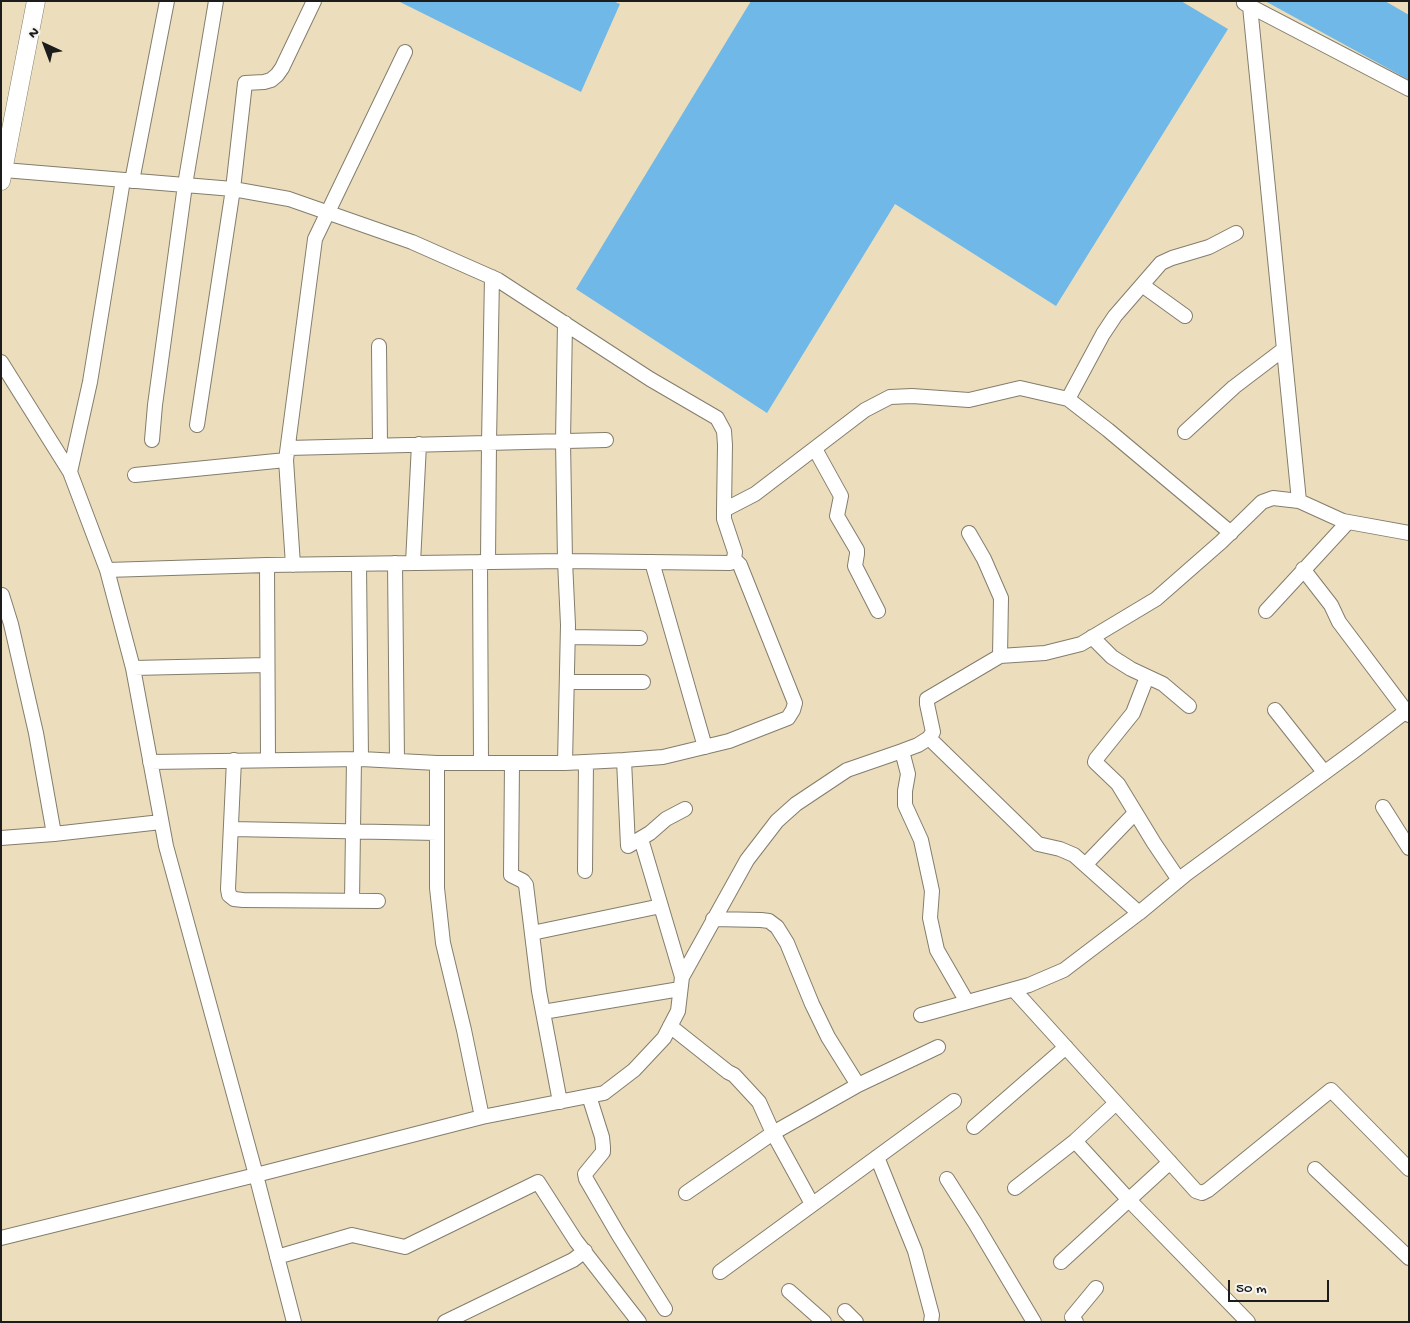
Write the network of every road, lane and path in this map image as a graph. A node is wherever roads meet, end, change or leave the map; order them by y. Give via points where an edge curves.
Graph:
1 (36, 1) edge
2 (167, 1) edge
3 (216, 1) edge
4 (314, 1) edge
5 (1246, 3) edge
6 (405, 52) dead end
7 (1409, 89) edge
8 (3, 176) edge
9 (127, 180) junction
10 (185, 185) junction
11 (233, 189) junction
12 (328, 213) junction
13 (1236, 233) dead end
14 (492, 277) junction
15 (1142, 285) junction
16 (1185, 316) dead end
17 (565, 323) junction
18 (379, 346) dead end
19 (1284, 349) junction
20 (1, 362) edge
21 (1068, 399) junction
22 (197, 425) dead end
23 (1185, 432) dead end
24 (152, 440) dead end
25 (606, 440) dead end
26 (563, 441) junction
27 (489, 443) junction
28 (420, 444) junction
29 (380, 445) junction
30 (814, 449) junction
31 (287, 454) junction
32 (70, 472) junction
33 (135, 475) dead end
34 (1299, 501) junction
35 (724, 510) junction
36 (1348, 522) junction
37 (969, 533) dead end
38 (1231, 533) junction
39 (1409, 533) edge
40 (734, 559) junction
41 (565, 561) junction
42 (484, 562) junction
43 (652, 562) junction
44 (395, 563) junction
45 (413, 563) junction
46 (359, 564) junction
47 (267, 565) junction
48 (292, 565) junction
49 (1304, 569) junction
50 (107, 570) junction
51 (2, 595) edge
52 (878, 611) dead end
53 (1266, 611) dead end
54 (568, 637) junction
55 (1092, 637) junction
56 (640, 638) dead end
57 (1000, 656) junction
58 (267, 665) junction
59 (133, 668) junction
60 (1147, 677) junction
61 (567, 682) junction
62 (643, 682) dead end
63 (1189, 706) dead end
64 (1275, 710) dead end
65 (1408, 712) edge
66 (929, 738) junction
67 (705, 747) junction
68 (902, 751) junction
69 (357, 759) junction
70 (234, 760) junction
71 (268, 760) junction
72 (624, 760) junction
73 (397, 761) junction
74 (150, 762) junction
75 (586, 762) junction
76 (438, 763) junction
77 (482, 763) junction
78 (512, 763) junction
79 (565, 763) junction
80 (1324, 772) junction
81 (1383, 807) dead end
82 (685, 810) dead end
83 (1135, 813) junction
84 (162, 822) junction
85 (231, 829) junction
86 (352, 831) junction
87 (437, 833) junction
88 (54, 834) junction
89 (1, 838) edge
90 (641, 839) junction
91 (1409, 848) edge
92 (1085, 865) junction
93 (586, 871) dead end
94 (1179, 880) junction
95 (352, 901) junction
96 (378, 901) dead end
97 (661, 906) junction
98 (1139, 913) junction
99 (713, 919) junction
100 (532, 933) junction
101 (681, 983) junction
102 (1014, 990) junction
103 (967, 1002) junction
104 (543, 1012) junction
105 (920, 1015) dead end
106 (670, 1026) junction
107 (938, 1047) dead end
108 (1066, 1047) junction
109 (858, 1085) junction
110 (589, 1096) junction
111 (954, 1101) dead end
112 (560, 1102) junction
113 (1116, 1103) junction
114 (482, 1117) junction
115 (974, 1127) dead end
116 (773, 1133) junction
117 (1075, 1141) junction
118 (877, 1157) junction
119 (1170, 1162) junction
120 (1315, 1169) dead end
121 (1409, 1169) edge
122 (256, 1175) junction
123 (947, 1179) dead end
124 (1016, 1188) dead end
125 (686, 1193) dead end
126 (1129, 1200) junction
127 (812, 1204) junction
128 (1, 1238) edge
129 (585, 1251) junction
130 (277, 1257) junction
131 (1409, 1258) edge
132 (1061, 1262) dead end
133 (720, 1272) dead end
134 (1096, 1288) dead end
135 (790, 1291) dead end
136 (665, 1309) dead end
137 (845, 1311) dead end
138 (294, 1322) edge
139 (445, 1322) edge
140 (639, 1322) edge
141 (824, 1322) edge
142 (856, 1322) edge
143 (931, 1322) edge
144 (1034, 1322) edge
145 (1076, 1322) edge
146 (1248, 1322) edge

1 - 8 street
2 - 9 street
3 - 10 street
4 - 11 street via 277,75 264,82 245,83
5 - 7 street
5 - 19 street
6 - 12 street
8 - 9 street
9 - 10 street
9 - 32 street
10 - 11 street
10 - 24 street
11 - 12 street via 289,199
11 - 22 street
12 - 14 street via 412,242
12 - 31 street via 315,238
13 - 15 street via 1209,247 1161,263
14 - 17 street
14 - 27 street
15 - 16 street
15 - 21 street via 1103,334
17 - 26 street
17 - 35 street via 717,418 724,431
18 - 29 street
19 - 23 street via 1234,387
19 - 34 street
20 - 32 street
21 - 30 street via 1020,388 969,400 890,397 865,410
21 - 38 street
25 - 26 street
26 - 27 street
26 - 41 street
27 - 28 street
27 - 42 street
28 - 29 street
28 - 45 street
29 - 31 street
30 - 35 street via 755,494
30 - 52 street via 841,496 837,516 857,550 855,566
31 - 33 street
31 - 48 street
32 - 50 street
34 - 36 street
34 - 38 street via 1272,498 1262,502
35 - 40 street
36 - 39 street
36 - 49 street
37 - 57 street via 1001,598
38 - 55 street via 1156,599
40 - 43 street via 730,563
40 - 67 street via 740,565 795,703 788,718
41 - 42 street
41 - 43 street
41 - 54 street
42 - 45 street
42 - 77 street
43 - 67 street
44 - 45 street
44 - 46 street
44 - 73 street
46 - 48 street
46 - 69 street
47 - 48 street
47 - 50 street
47 - 58 street
49 - 53 street
49 - 65 street via 1331,605 1339,622
50 - 59 street
51 - 88 street via 36,733
54 - 56 street
54 - 61 street
55 - 57 street via 1081,644 1045,653
55 - 60 street via 1112,657
57 - 66 street via 928,700 933,732
58 - 59 street
58 - 71 street
59 - 74 street
60 - 63 street via 1163,684
60 - 83 street via 1133,713 1095,762 1118,784
61 - 62 street
61 - 79 street
64 - 80 street
65 - 80 street
66 - 68 street
66 - 92 street via 1038,844 1074,855
67 - 72 street via 663,757
68 - 99 street via 847,770 796,804 747,860
68 - 103 street via 908,774 905,805 921,840 932,891 930,918 937,950
69 - 71 street
69 - 73 street
69 - 86 street
70 - 71 street
70 - 74 street
70 - 85 street
72 - 75 street
72 - 90 street via 628,846
73 - 76 street
74 - 84 street
75 - 79 street
75 - 93 street
76 - 77 street
76 - 87 street
77 - 78 street
78 - 79 street
78 - 100 street via 511,875 526,885
80 - 94 street
81 - 91 street
82 - 90 street via 666,819
83 - 92 street
83 - 94 street
84 - 88 street
84 - 122 street
85 - 86 street
85 - 95 street via 228,889 234,899
86 - 87 street
86 - 95 street
87 - 114 street via 437,888 443,943
88 - 89 street
90 - 97 street
92 - 98 street
94 - 98 street
95 - 96 street
97 - 100 street
97 - 101 street
98 - 102 street via 1064,970
99 - 101 street
99 - 109 street via 761,920 777,928 787,943 828,1037
100 - 104 street
101 - 104 street
101 - 106 street via 678,1011
102 - 103 street
102 - 108 street
103 - 105 street
104 - 112 street
106 - 110 street via 664,1038 634,1070 604,1093
106 - 116 street via 734,1075 759,1102
107 - 109 street
108 - 113 street
108 - 115 street
109 - 116 street
110 - 112 street
110 - 136 street via 602,1136 603,1152 585,1174 586,1179
111 - 118 street
112 - 114 street
113 - 117 street
113 - 119 street
114 - 122 street
116 - 125 street
116 - 127 street
117 - 124 street
117 - 126 street
118 - 127 street
118 - 143 street via 915,1251 932,1315
119 - 121 street via 1196,1192 1208,1190 1331,1090
119 - 126 street
120 - 131 street
122 - 128 street
122 - 130 street
123 - 144 street
126 - 132 street
126 - 146 street
127 - 133 street
129 - 130 street via 538,1182 405,1247 352,1235
129 - 139 street via 573,1260
129 - 140 street
130 - 138 street
134 - 145 street via 1072,1317
135 - 141 street
137 - 142 street

